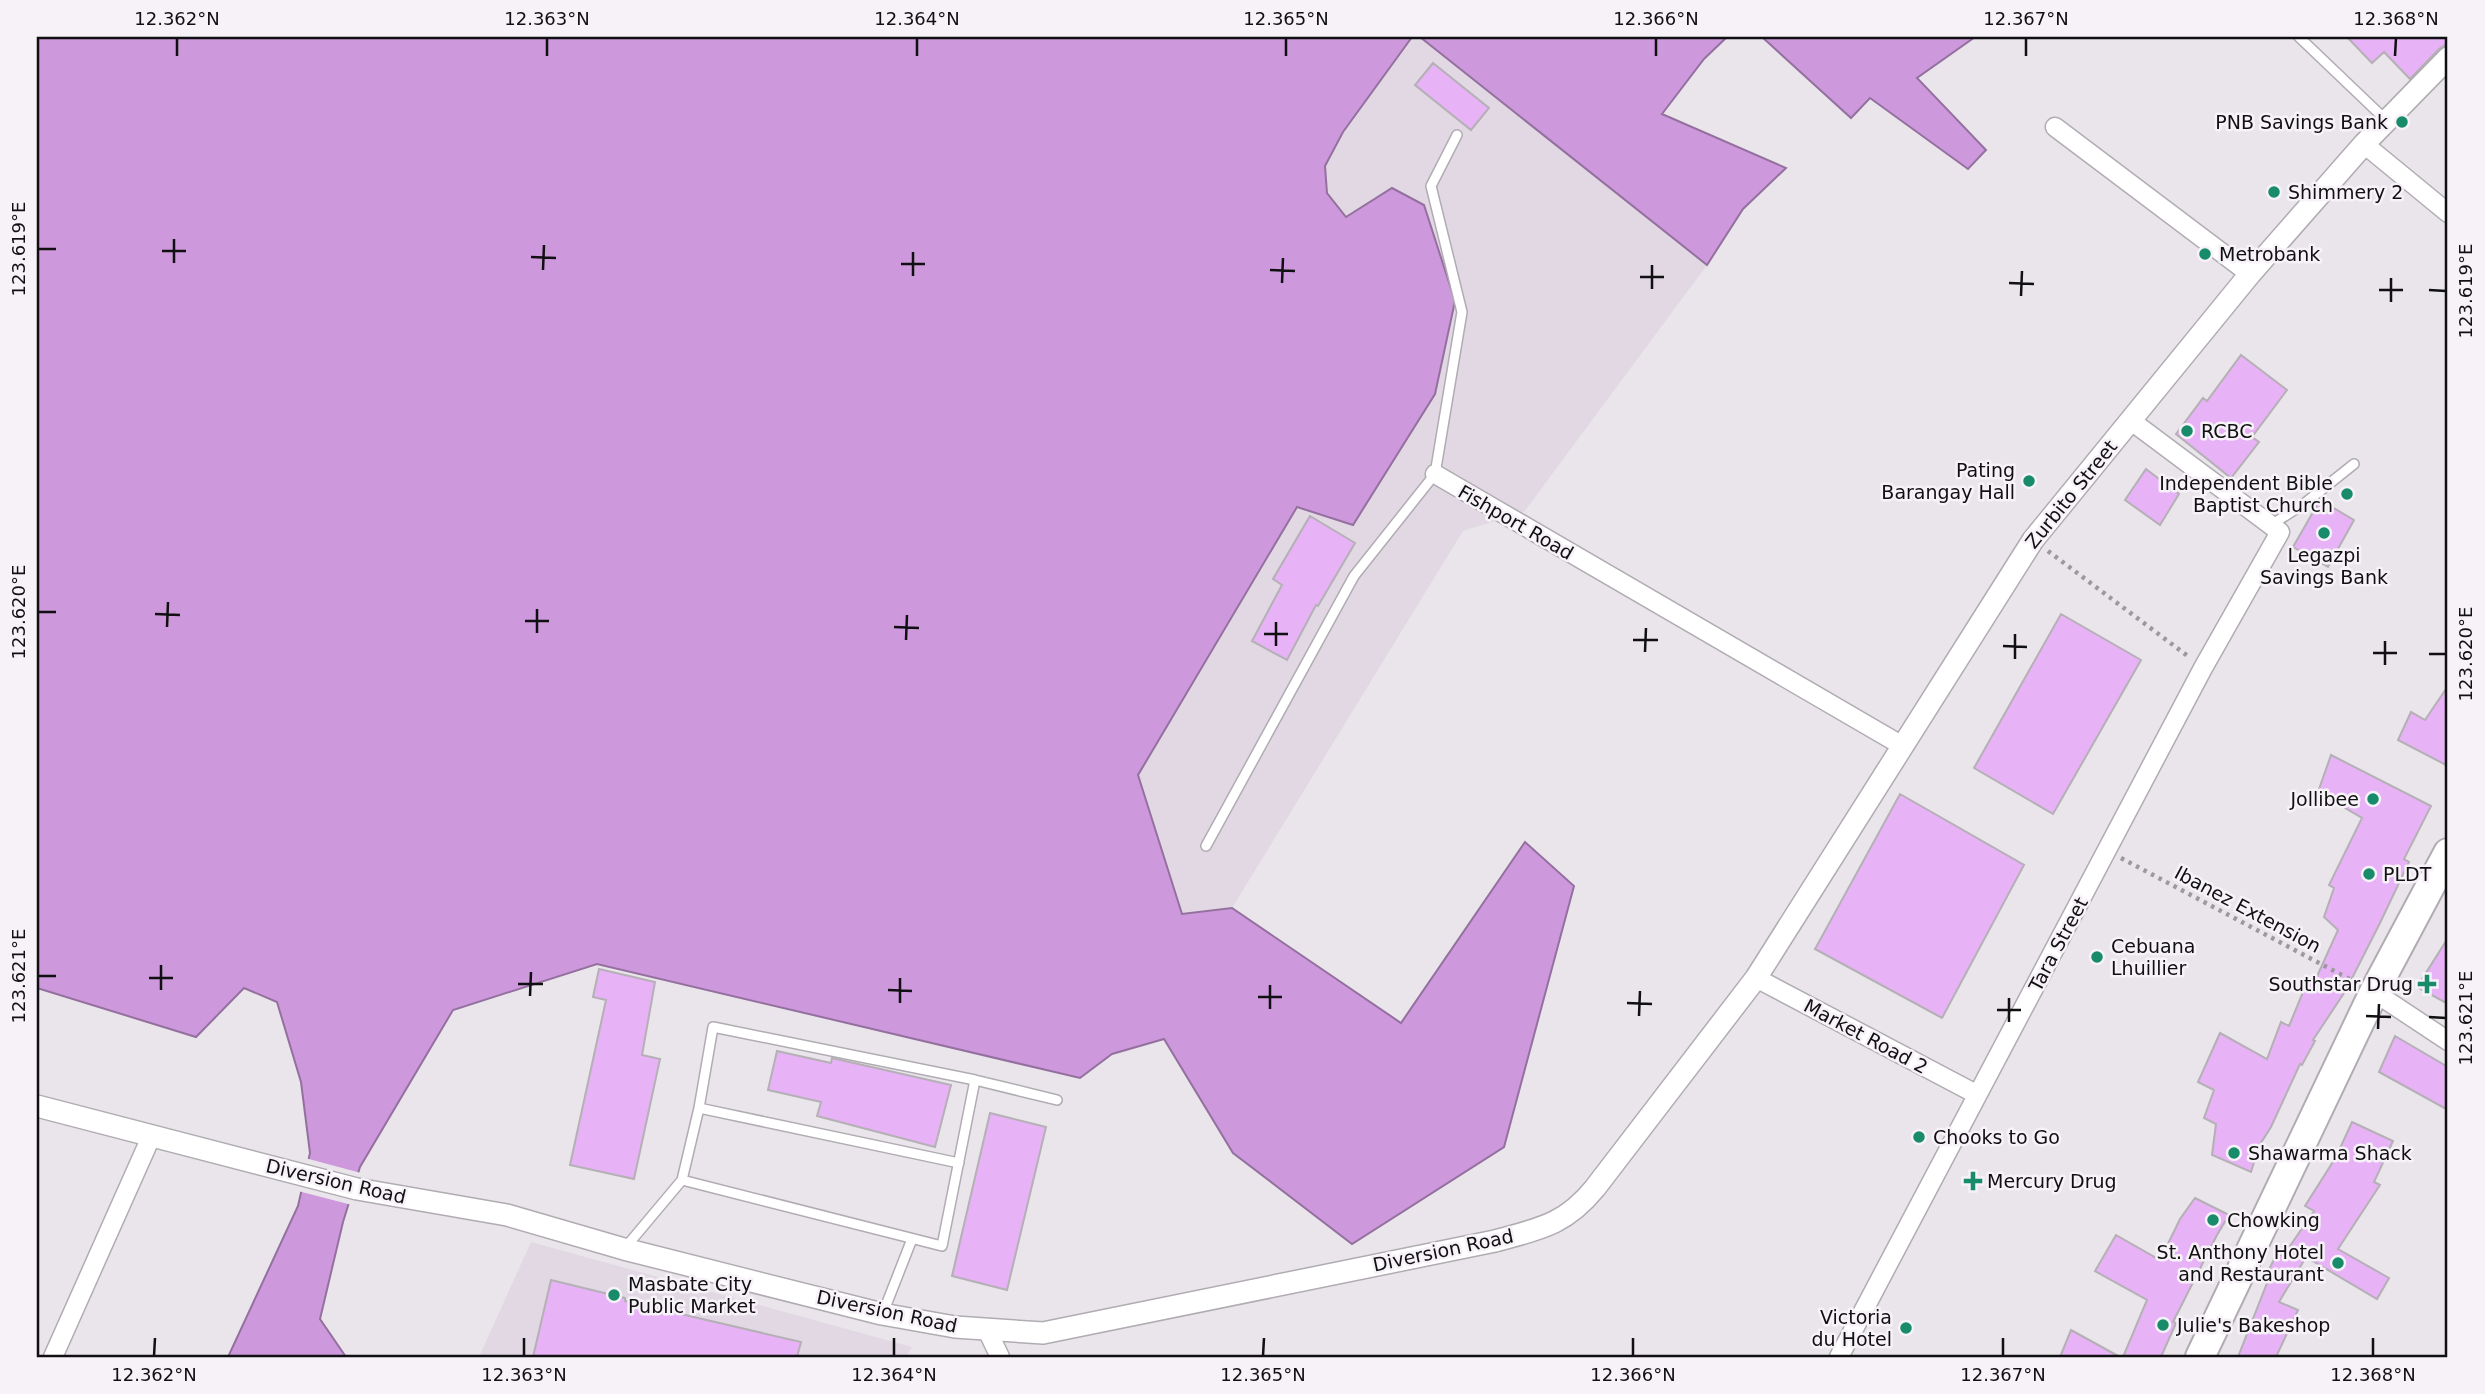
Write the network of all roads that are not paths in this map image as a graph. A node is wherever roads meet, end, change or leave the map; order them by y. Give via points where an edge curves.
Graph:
1 (2299, 37) edge
2 (2448, 58) edge
3 (2387, 121) junction
4 (2055, 127) dead end
5 (1457, 135) dead end
6 (2364, 144) junction
7 (2448, 213) edge
8 (2250, 274) junction
9 (2130, 421) junction
10 (2354, 464) dead end
11 (1435, 474) junction
12 (2275, 529) junction
13 (1902, 745) junction
14 (1206, 846) dead end
15 (2448, 853) edge
16 (1756, 978) junction
17 (2374, 992) junction
18 (2448, 1041) edge
19 (975, 1080) junction
20 (1976, 1094) junction
21 (1057, 1100) dead end
22 (37, 1106) edge
23 (699, 1108) junction
24 (151, 1138) junction
25 (958, 1163) junction
26 (682, 1180) junction
27 (912, 1239) junction
28 (624, 1249) junction
29 (882, 1314) junction
30 (987, 1330) junction
31 (53, 1357) edge
32 (1000, 1357) edge
33 (1839, 1357) edge
34 (2200, 1357) edge

1 - 3 lane
2 - 3 street, Zurbito Street
3 - 6 street, Zurbito Street
4 - 8 street
5 - 11 lane via 1431,186 1462,313
6 - 7 street
6 - 8 street, Zurbito Street
8 - 9 street, Zurbito Street
9 - 12 street
9 - 13 street, Zurbito Street via 2033,540
10 - 12 lane
11 - 13 street, Fishport Road
11 - 14 lane via 1354,576
12 - 20 street, Tara Street
13 - 16 street, Zurbito Street
15 - 17 main road
16 - 20 street, Market Road 2
16 - 30 street, Diversion Road via 1595,1188 1561,1220 1495,1241 1043,1333
17 - 18 street
17 - 34 main road
19 - 21 lane
19 - 23 lane via 713,1027
19 - 25 lane
20 - 33 street, Tara Street
22 - 24 street, Diversion Road
23 - 25 lane
23 - 26 lane
24 - 28 street, Diversion Road via 357,1189 507,1215
24 - 31 street
25 - 27 lane via 942,1246
26 - 27 lane
26 - 28 lane
27 - 29 lane
28 - 29 street, Diversion Road
29 - 30 street, Diversion Road
30 - 32 street

